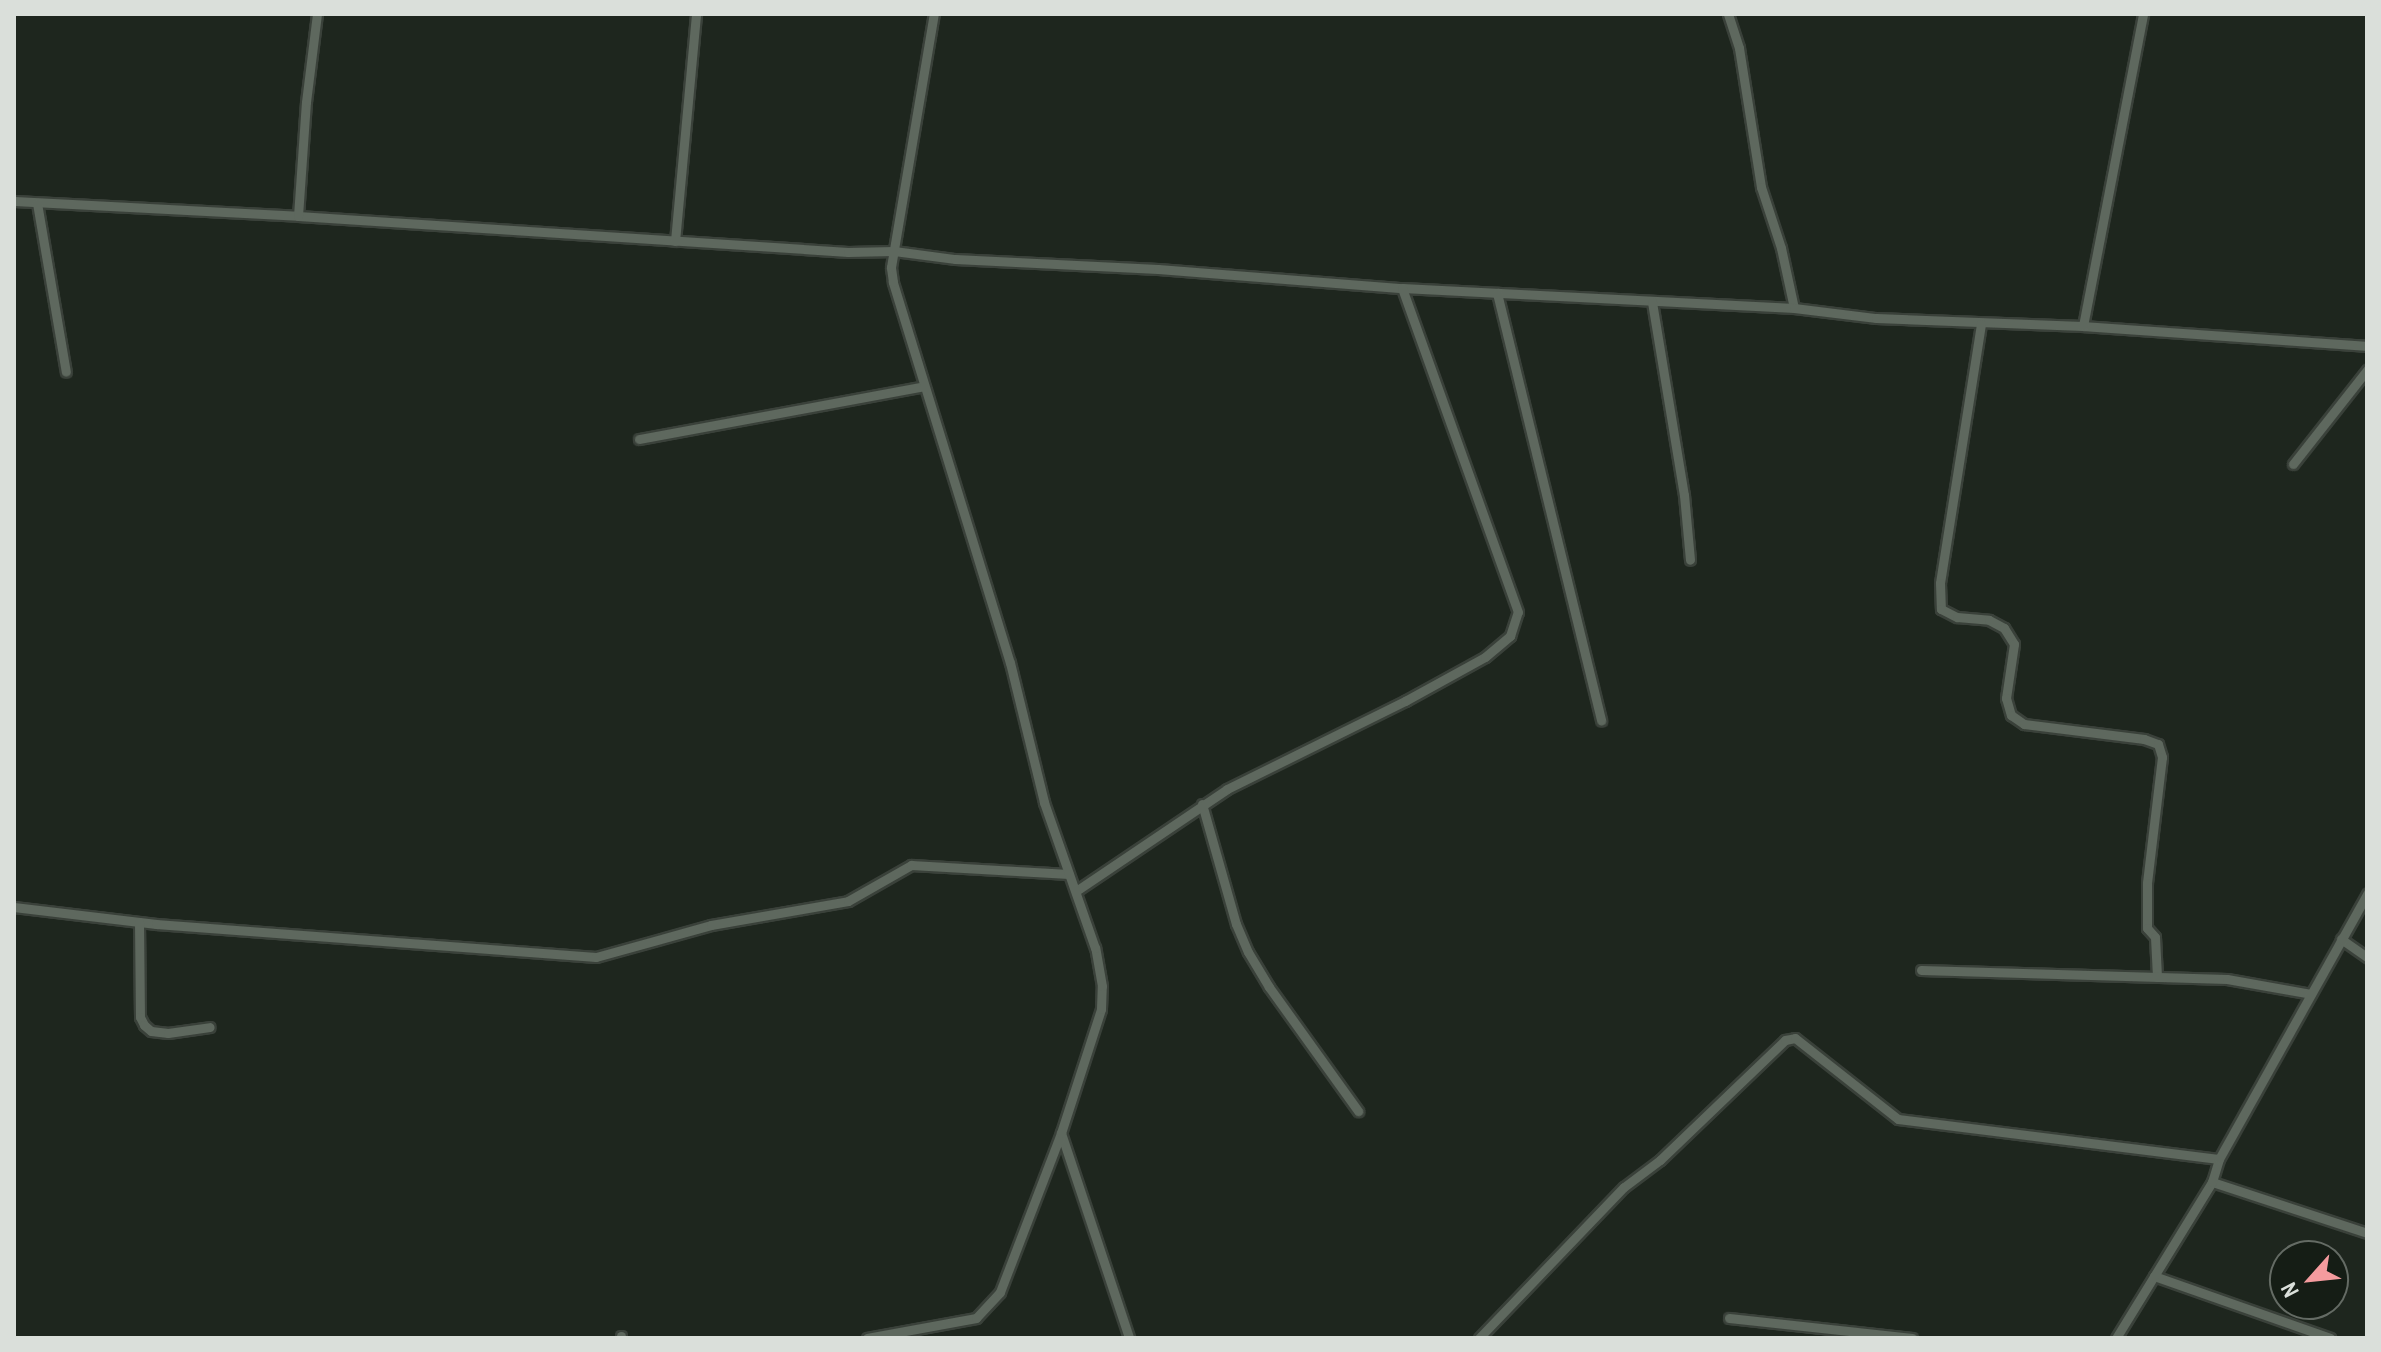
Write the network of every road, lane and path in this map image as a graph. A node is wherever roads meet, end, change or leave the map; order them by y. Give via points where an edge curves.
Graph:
1 (317, 14) edge
2 (696, 14) edge
3 (934, 14) edge
4 (1728, 14) edge
5 (2143, 14) edge
6 (14, 201) edge
7 (37, 203) junction
8 (298, 216) junction
9 (675, 241) junction
10 (894, 251) junction
11 (1402, 288) junction
12 (1497, 293) junction
13 (1652, 302) junction
14 (1794, 308) junction
15 (1981, 324) junction
16 (2083, 326) junction
17 (2367, 346) edge
18 (2367, 370) edge
19 (66, 372) dead end
20 (924, 386) junction
21 (639, 439) dead end
22 (2293, 464) dead end
23 (1690, 560) dead end
24 (1601, 721) dead end
25 (1202, 804) junction
26 (1069, 874) junction
27 (1076, 891) junction
28 (2367, 894) edge
29 (14, 907) edge
30 (139, 922) junction
31 (2341, 939) junction
32 (2367, 957) edge
33 (1921, 970) dead end
34 (2157, 977) junction
35 (2311, 994) junction
36 (210, 1027) dead end
37 (1358, 1111) dead end
38 (1061, 1133) junction
39 (2219, 1159) junction
40 (2212, 1182) junction
41 (2367, 1233) edge
42 (2154, 1276) junction
43 (1729, 1318) dead end
44 (867, 1338) edge
45 (1129, 1338) edge
46 (1479, 1338) edge
47 (1912, 1338) edge
48 (2116, 1338) edge
49 (2330, 1338) edge

1 - 8 street
2 - 9 street
3 - 10 street
4 - 14 street via 1739,48 1761,187
5 - 16 street
6 - 7 street
7 - 8 street
7 - 19 street
8 - 9 street
9 - 10 street
10 - 11 street
10 - 20 street via 893,282
11 - 12 street
11 - 25 street via 1517,621 1510,636 1485,657
12 - 13 street
12 - 24 street
13 - 14 street
13 - 23 street
14 - 15 street
15 - 16 street
15 - 34 street via 1940,583 1941,609 2004,628 2014,644 2006,698 2011,715 2024,724 2158,744 2162,757 2147,883 2147,928 2155,937
16 - 17 street
18 - 22 street
20 - 21 street
20 - 26 street
25 - 27 street
25 - 37 street via 1248,952
26 - 27 street
26 - 30 street via 911,865 848,901 711,925 596,957
27 - 38 street via 1095,948 1101,1009
28 - 31 street
29 - 30 street
30 - 36 street via 144,1025 168,1033
31 - 32 street
31 - 35 street
33 - 34 street
34 - 35 street via 2227,979
35 - 39 street
38 - 44 street via 1010,1275 989,1307 976,1318
38 - 45 street
39 - 40 street
39 - 46 street via 1898,1119 1795,1038 1785,1040 1660,1160 1624,1187
40 - 41 street
40 - 42 street
42 - 48 street
42 - 49 street
43 - 47 street

